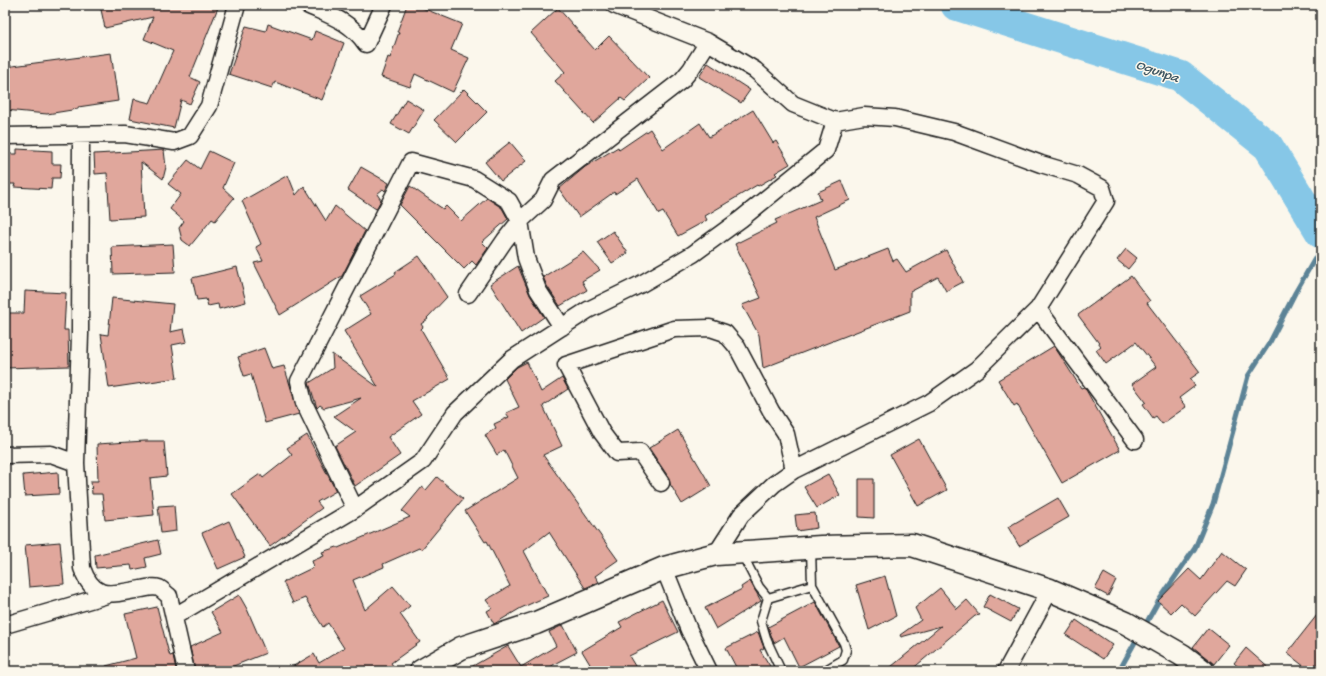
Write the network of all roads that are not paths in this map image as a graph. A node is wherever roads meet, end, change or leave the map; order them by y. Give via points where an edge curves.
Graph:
1 (238, 5) edge
2 (307, 5) edge
3 (384, 5) edge
4 (614, 5) edge
5 (708, 42) junction
6 (836, 121) junction
7 (5, 136) edge
8 (80, 136) junction
9 (520, 221) junction
10 (468, 294) dead end
11 (1038, 309) junction
12 (562, 327) junction
13 (1135, 440) dead end
14 (5, 455) edge
15 (76, 463) junction
16 (794, 470) junction
17 (661, 483) dead end
18 (355, 509) junction
19 (811, 548) junction
20 (740, 552) junction
21 (716, 554) junction
22 (664, 568) junction
23 (812, 585) junction
24 (1050, 590) junction
25 (107, 595) junction
26 (768, 598) junction
27 (175, 616) junction
28 (5, 624) edge
29 (423, 670) edge
30 (186, 671) edge
31 (709, 671) edge
32 (782, 671) edge
33 (824, 671) edge
34 (1006, 671) edge
35 (1203, 671) edge

1 - 8 street via 209,106 190,136 174,142 125,134
2 - 3 street via 344,22 357,32 366,44
4 - 5 street
5 - 6 street via 755,70 793,104
5 - 9 street via 682,80 562,171 552,180 543,200
6 - 11 street via 864,116 895,118 954,132 1078,175 1102,188 1106,201
6 - 12 street via 826,150 741,219 694,254 588,310
7 - 8 street
8 - 15 street via 80,334
9 - 10 street
9 - 12 street via 526,258 538,290
9 - 18 street via 509,201 474,179 411,162 298,381 304,403
11 - 13 street
11 - 16 street via 977,369 929,403
12 - 18 street via 512,359 455,413 423,461
14 - 15 street via 51,454
15 - 25 street via 82,568 86,580 95,590
16 - 17 street via 786,434 737,347 725,332 710,328 674,329 566,365 602,433 617,453 640,452
16 - 21 street via 774,484 741,516
18 - 27 street
19 - 20 street
19 - 23 lane
19 - 24 street via 912,545
20 - 21 street
20 - 26 lane
21 - 22 street
22 - 29 street via 536,623 461,648
22 - 31 street
23 - 26 lane
23 - 33 lane via 846,650 843,660
24 - 34 street
24 - 35 street via 1134,627 1182,655
25 - 27 street via 150,587 160,588 169,596
25 - 28 street
26 - 32 lane via 761,621 767,641
27 - 30 street

